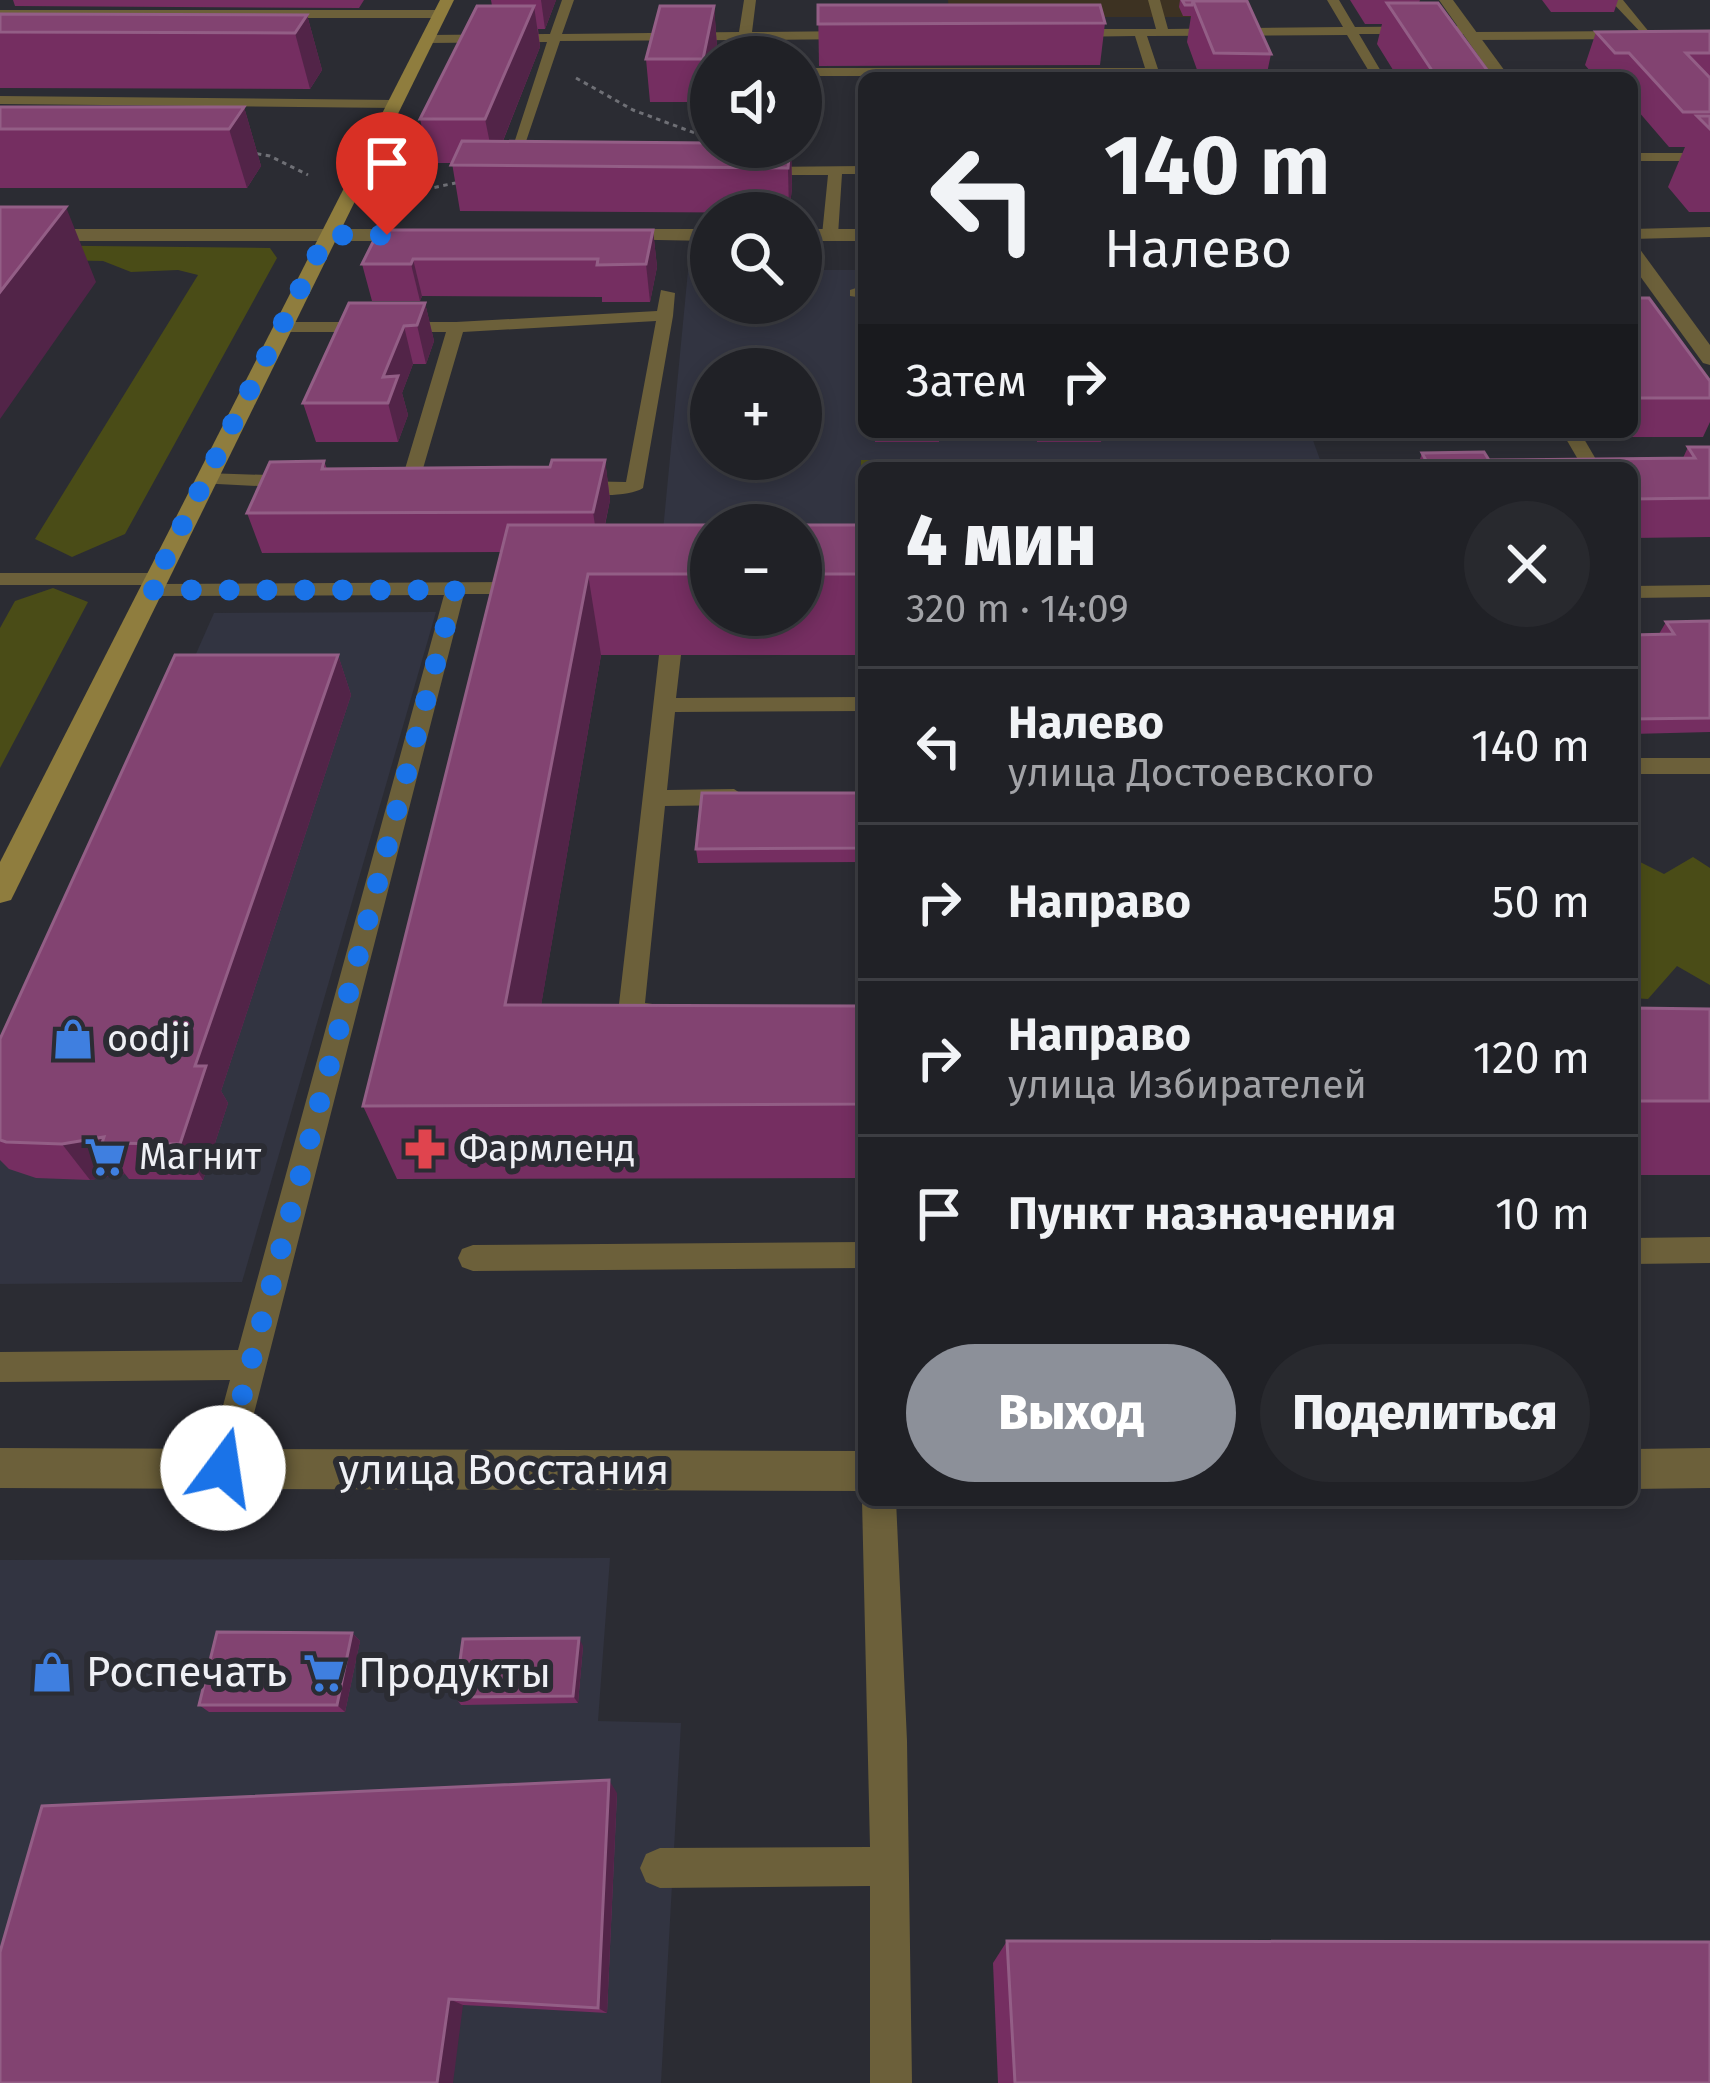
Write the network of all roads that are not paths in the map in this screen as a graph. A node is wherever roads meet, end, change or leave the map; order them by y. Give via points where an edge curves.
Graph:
1 (568, 0) edge
2 (750, 0) edge
3 (1154, 0) edge
4 (1333, 0) edge
5 (1445, 0) edge
6 (1616, 0) edge
7 (444, 7) edge
8 (0, 14) edge
9 (1351, 31) junction
10 (1140, 33) junction
11 (1162, 33) junction
12 (1468, 33) junction
13 (1050, 34) edge
14 (869, 35) edge
15 (1650, 35) junction
16 (1670, 35) edge
17 (745, 36) joint
18 (690, 37) edge
19 (555, 38) junction
20 (428, 39) junction
21 (822, 72) edge
22 (1375, 72) edge
23 (1497, 72) edge
24 (0, 100) edge
25 (394, 104) junction
26 (1638, 157) edge
27 (1710, 157) edge
28 (835, 170) junction
29 (858, 170) edge
30 (530, 171) edge
31 (750, 171) edge
32 (1710, 232) edge
33 (1638, 234) edge
34 (0, 235) edge
35 (327, 235) junction
36 (433, 235) edge
37 (595, 235) edge
38 (690, 235) edge
39 (822, 235) edge
40 (830, 235) junction
41 (858, 235) edge
42 (1638, 263) edge
43 (667, 293) dead end
44 (665, 316) junction
45 (281, 327) junction
46 (457, 327) junction
47 (1708, 354) edge
48 (205, 479) junction
49 (316, 483) edge
50 (385, 487) edge
51 (548, 487) edge
52 (431, 488) edge
53 (408, 489) junction
54 (0, 579) edge
55 (153, 585) junction
56 (539, 588) edge
57 (455, 590) junction
58 (1710, 591) edge
59 (1638, 592) edge
60 (670, 655) edge
61 (858, 704) edge
62 (664, 705) junction
63 (1638, 766) edge
64 (1710, 766) edge
65 (771, 797) edge
66 (654, 798) junction
67 (0, 892) edge
68 (678, 1012) edge
69 (1710, 1250) edge
70 (1638, 1251) edge
71 (858, 1256) edge
72 (473, 1258) dead end
73 (249, 1365) junction
74 (0, 1366) edge
75 (0, 1468) edge
76 (223, 1468) junction
77 (1638, 1468) edge
78 (1710, 1468) edge
79 (858, 1471) edge
80 (879, 1506) edge
81 (890, 1866) junction
82 (660, 1868) dead end
83 (892, 2083) edge

1 - 19 lane
2 - 17 lane
3 - 11 lane
4 - 9 lane
5 - 12 street
6 - 15 lane
7 - 8 lane
7 - 20 main road
9 - 11 lane
9 - 12 lane
9 - 22 lane
10 - 11 lane
10 - 13 lane
10 - 21 lane via 1153,72
12 - 15 lane
12 - 23 street
14 - 17 lane
15 - 16 lane
18 - 19 lane
19 - 20 lane
19 - 30 lane via 508,171
20 - 25 main road
24 - 25 lane
25 - 35 main road
26 - 27 lane
28 - 29 lane
28 - 31 lane
28 - 40 lane
32 - 33 lane
34 - 35 street
35 - 36 street
35 - 45 main road
37 - 38 street
39 - 40 street
40 - 41 street
42 - 47 street via 1663,308
43 - 44 lane
44 - 46 lane
44 - 51 lane via 634,488
45 - 46 lane
45 - 48 main road
46 - 53 lane
48 - 49 lane
48 - 55 main road
50 - 53 lane
52 - 53 lane
54 - 55 lane
55 - 57 lane
55 - 67 main road
56 - 57 lane
57 - 73 lane
58 - 59 lane
60 - 62 lane
61 - 62 lane
62 - 66 lane
63 - 64 lane
65 - 66 lane
66 - 68 lane via 632,1013
69 - 70 lane
71 - 72 lane
73 - 74 lane
73 - 76 lane
75 - 76 street, улица Восстания
76 - 79 street, улица Восстания
77 - 78 street
80 - 81 lane
81 - 82 lane
81 - 83 lane

